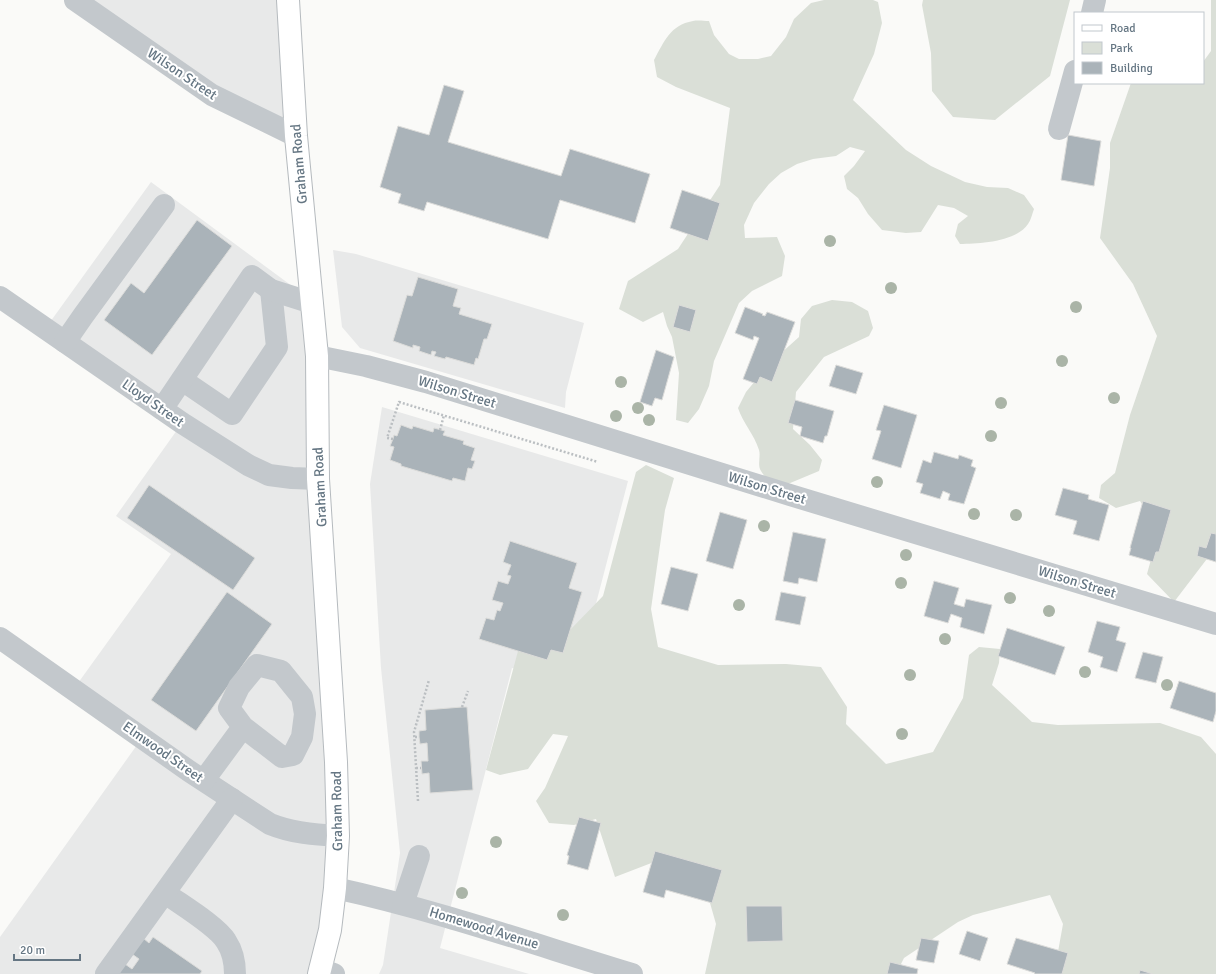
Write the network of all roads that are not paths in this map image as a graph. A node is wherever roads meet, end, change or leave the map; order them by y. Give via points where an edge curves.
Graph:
1 (75, 0) edge
2 (288, 0) edge
3 (1095, 0) edge
4 (1092, 12) edge
5 (1074, 75) edge
6 (1059, 129) dead end
7 (296, 136) junction
8 (164, 205) dead end
9 (271, 290) junction
10 (0, 297) edge
11 (312, 303) junction
12 (65, 342) junction
13 (316, 356) junction
14 (182, 380) junction
15 (162, 409) junction
16 (318, 479) junction
17 (1216, 624) edge
18 (0, 638) edge
19 (333, 710) junction
20 (304, 714) junction
21 (243, 727) junction
22 (204, 780) junction
23 (232, 799) junction
24 (338, 836) junction
25 (419, 856) dead end
26 (335, 888) junction
27 (165, 893) junction
28 (403, 904) junction
29 (325, 972) edge
30 (106, 974) edge
31 (235, 974) edge
32 (632, 974) edge

1 - 7 street, Wilson Street via 212,95
2 - 7 main road, Graham Road
3 - 4 street
5 - 6 street
7 - 11 main road, Graham Road
8 - 12 street
9 - 11 street
9 - 14 street via 252,276
9 - 14 street via 277,347 232,414
10 - 12 street, Lloyd Street
11 - 13 main road, Graham Road
12 - 15 street, Lloyd Street
13 - 16 main road, Graham Road
13 - 17 street, Wilson Street via 426,382
14 - 15 street
15 - 16 street, Lloyd Street via 248,465 269,475
16 - 19 main road, Graham Road
18 - 22 street, Elmwood Street
19 - 20 street
19 - 24 main road, Graham Road
20 - 21 street via 302,737 293,755 282,758
20 - 21 street via 302,698 281,671 257,665 239,687 229,708
21 - 22 street
22 - 23 street, Elmwood Street
23 - 24 street, Elmwood Street via 270,824 284,830
23 - 27 street
24 - 26 main road, Graham Road
25 - 28 street
26 - 28 street, Homewood Avenue
26 - 29 main road, Graham Road
27 - 30 street
27 - 31 street via 213,928 226,941
28 - 32 street, Homewood Avenue

